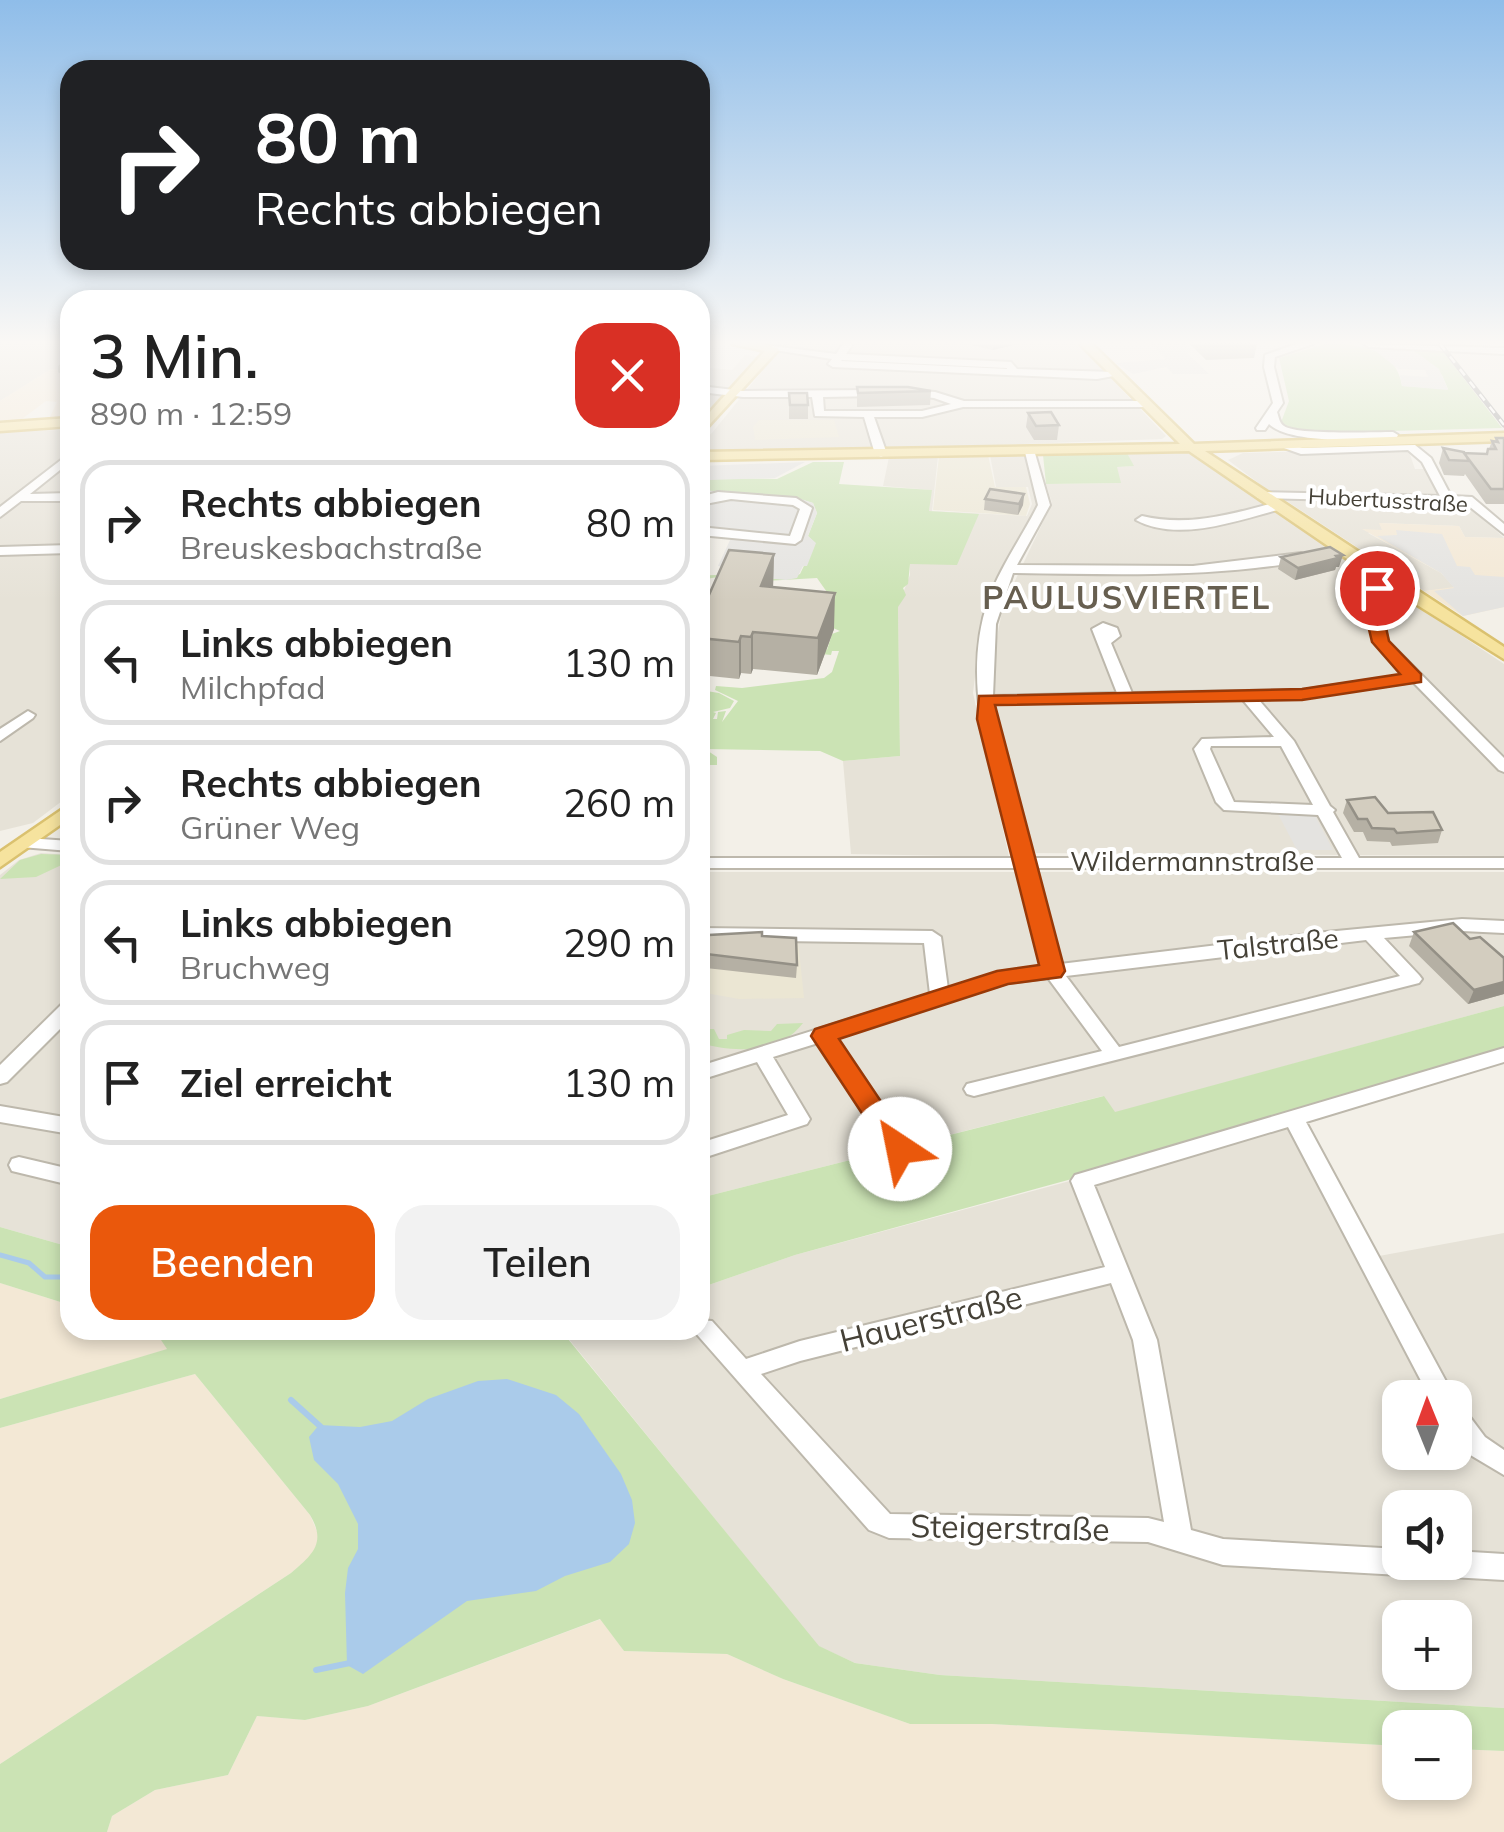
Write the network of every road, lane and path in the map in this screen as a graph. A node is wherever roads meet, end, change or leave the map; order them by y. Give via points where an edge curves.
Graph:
1 (873, 429) edge
2 (1171, 429) edge
3 (1275, 429) edge
4 (1279, 429) edge
5 (1504, 434) edge
6 (1286, 439) junction
7 (1188, 445) junction
8 (1240, 446) junction
9 (1028, 450) junction
10 (882, 454) junction
11 (710, 457) edge
12 (60, 464) edge
13 (1217, 466) junction
14 (710, 496) edge
15 (1262, 496) junction
16 (60, 497) edge
17 (19, 498) junction
18 (1447, 499) junction
19 (1276, 506) junction
20 (0, 514) edge
21 (1142, 520) dead end
22 (1504, 530) edge
23 (710, 533) edge
24 (1340, 548) junction
25 (60, 549) edge
26 (0, 551) edge
27 (1010, 569) junction
28 (1380, 582) junction
29 (1104, 641) dead end
30 (1504, 654) edge
31 (1414, 678) junction
32 (1248, 697) junction
33 (1126, 698) junction
34 (986, 700) junction
35 (28, 715) dead end
36 (0, 736) edge
37 (1286, 742) junction
38 (1504, 767) edge
39 (1327, 810) junction
40 (60, 816) edge
41 (10, 844) edge
42 (60, 846) edge
43 (1352, 860) junction
44 (0, 861) edge
45 (710, 862) edge
46 (1023, 862) junction
47 (1504, 863) edge
48 (1504, 927) edge
49 (710, 934) edge
50 (1370, 934) junction
51 (1053, 971) junction
52 (940, 998) junction
53 (60, 1018) edge
54 (824, 1036) junction
55 (762, 1055) junction
56 (1116, 1055) junction
57 (1504, 1056) edge
58 (710, 1071) edge
59 (0, 1077) edge
60 (974, 1089) dead end
61 (0, 1114) edge
62 (1293, 1117) junction
63 (60, 1124) edge
64 (710, 1148) edge
65 (900, 1149) dead end
66 (19, 1165) dead end
67 (60, 1175) edge
68 (1120, 1272) junction
69 (710, 1335) edge
70 (742, 1370) junction
71 (1433, 1380) edge
72 (1472, 1440) edge
73 (1504, 1464) edge
74 (1180, 1539) junction
75 (1382, 1561) edge
76 (1472, 1565) edge
77 (1504, 1567) edge

1 - 10 street
2 - 7 main road
3 - 6 street
4 - 6 street
5 - 6 main road
5 - 6 main road
6 - 7 main road
6 - 8 main road
6 - 18 street via 1301,452 1411,447 1427,460
7 - 8 main road
7 - 9 main road
7 - 13 main road
8 - 13 main road via 1219,456
9 - 10 main road
9 - 27 street via 1044,505
10 - 11 main road
12 - 17 street
13 - 15 main road
14 - 23 street via 806,508 795,540
15 - 18 street, Hubertusstraße
15 - 19 main road
16 - 17 street
17 - 20 street
18 - 22 street, Hubertusstraße via 1474,502
19 - 21 street via 1200,524
19 - 24 main road
24 - 27 street via 1244,567
24 - 28 main road
25 - 26 street
27 - 34 street via 992,608
28 - 30 main road
28 - 31 street via 1370,596 1380,642
29 - 33 street
31 - 32 street
31 - 38 street
32 - 33 street
32 - 37 street
33 - 34 street
34 - 46 street
35 - 36 street
37 - 39 street
37 - 39 street via 1207,742 1202,749 1230,807
39 - 43 street
40 - 41 main road
41 - 42 street
41 - 44 main road
43 - 46 street, Wildermannstraße
43 - 47 street, Wildermannstraße
45 - 46 street, Wildermannstraße
46 - 51 street
48 - 50 street, Talstraße
49 - 52 street via 932,937
50 - 51 street, Talstraße
50 - 56 street via 1413,978
51 - 52 street, Talstraße via 1006,976
51 - 56 street
52 - 54 street, Talstraße
53 - 59 street
54 - 55 street, Talstraße
54 - 65 street
55 - 58 street, Talstraße
55 - 64 street via 800,1118
56 - 60 street
57 - 62 street
61 - 63 street
62 - 68 street via 1082,1181
62 - 71 street
66 - 67 street
68 - 70 street, Hauerstraße
68 - 74 street via 1145,1340
69 - 70 street, Steigerstraße
70 - 74 street, Steigerstraße via 878,1522 1148,1530
72 - 73 street
74 - 75 street, Steigerstraße via 1223,1552
76 - 77 street

